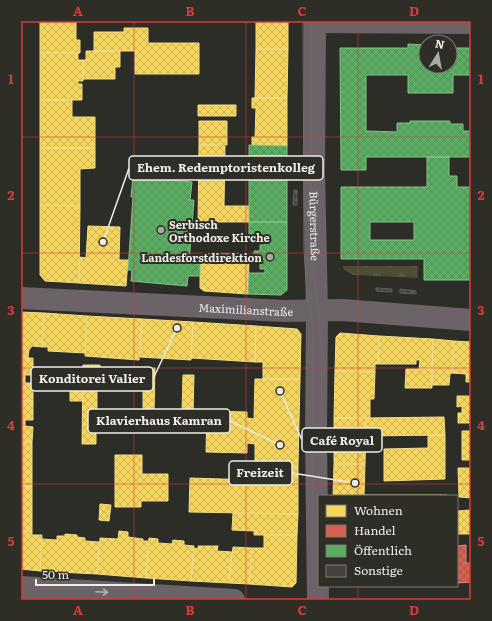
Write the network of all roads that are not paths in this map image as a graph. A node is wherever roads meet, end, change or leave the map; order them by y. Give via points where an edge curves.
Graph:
1 (315, 22) edge
2 (471, 23) edge
3 (21, 298) edge
4 (317, 311) junction
5 (471, 320) edge
6 (21, 587) edge
7 (234, 600) edge
8 (318, 600) edge

1 - 2 street
1 - 4 street, Bürgerstraße via 314,179
3 - 4 street, Maximilianstraße
4 - 5 street, Maximilianstraße via 363,311
4 - 8 street, Bürgerstraße
6 -> 7 street

